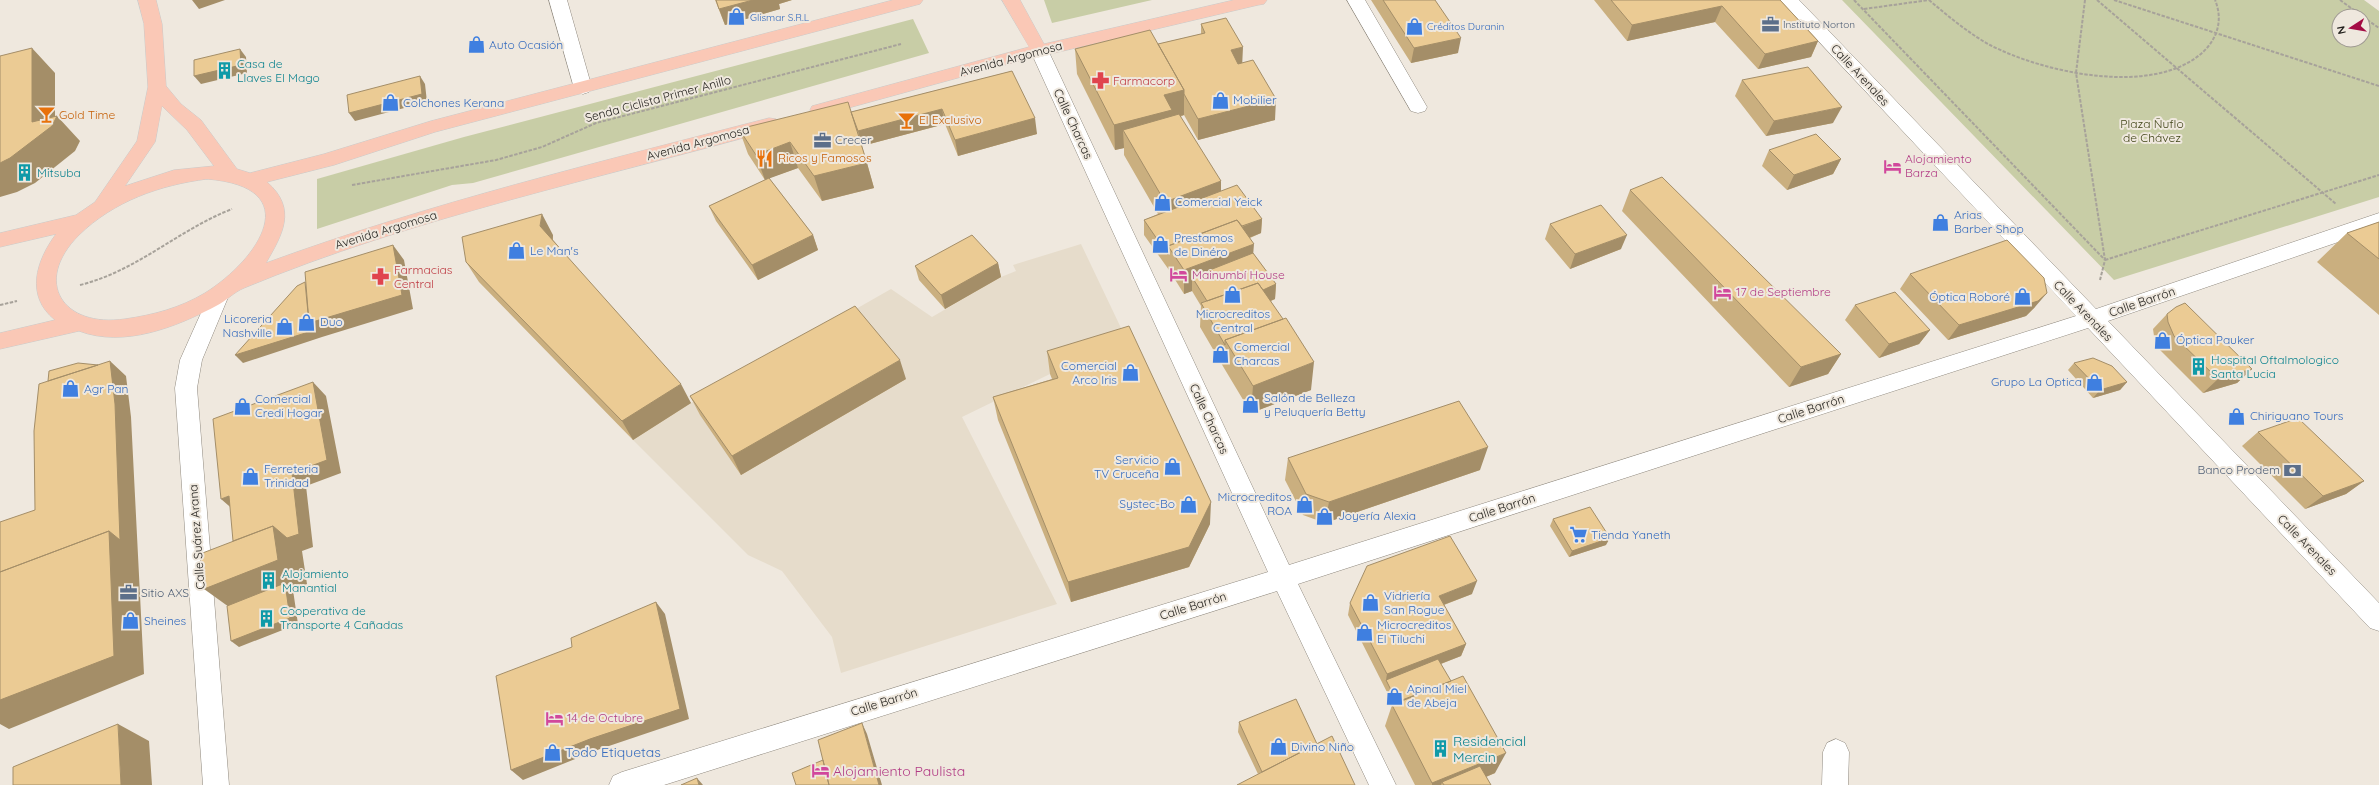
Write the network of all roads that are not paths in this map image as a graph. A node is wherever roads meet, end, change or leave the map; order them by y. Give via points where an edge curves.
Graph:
1 (147, 0) edge
2 (558, 0) edge
3 (914, 0) edge
4 (1011, 0) edge
5 (1258, 0) edge
6 (1356, 0) edge
7 (1789, 0) edge
8 (1039, 50) junction
9 (157, 87) junction
10 (583, 88) junction
11 (1418, 107) dead end
12 (230, 174) junction
13 (250, 180) junction
14 (99, 208) junction
15 (83, 221) junction
16 (2371, 223) edge
17 (0, 240) edge
18 (228, 288) junction
19 (2091, 320) junction
20 (77, 323) junction
21 (0, 341) edge
22 (1283, 578) junction
23 (2379, 620) edge
24 (1836, 752) dead end
25 (216, 785) edge
26 (622, 785) edge
27 (1383, 785) edge
28 (1835, 785) edge

1 - 9 main road via 154,24
2 - 10 street
3 - 10 main road
4 - 8 main road
5 - 8 main road, Avenida Argomosa
6 - 11 street
7 - 19 street, Calle Arenales
8 - 18 main road, Avenida Argomosa via 442,213 328,247
8 - 22 street, Calle Charcas
9 - 12 main road via 174,108 194,125
9 - 14 main road via 146,142
10 - 13 main road via 431,127 327,160
12 - 13 main road
12 - 14 main road via 207,172 152,182 125,193
13 - 18 main road via 263,189 272,200 276,214 274,230 267,247 254,265
14 - 15 main road
15 - 17 main road
15 - 20 main road via 55,251 46,273 46,293 57,311
16 - 19 street, Calle Barrón
18 - 20 main road via 191,310 130,328 101,328
18 - 25 street, Calle Suárez Arana via 191,360 186,388
19 - 22 street, Calle Barrón
19 - 23 street, Calle Arenales
20 - 21 main road
22 - 26 street, Calle Barrón
22 - 27 street, Calle Charcas
24 - 28 street

